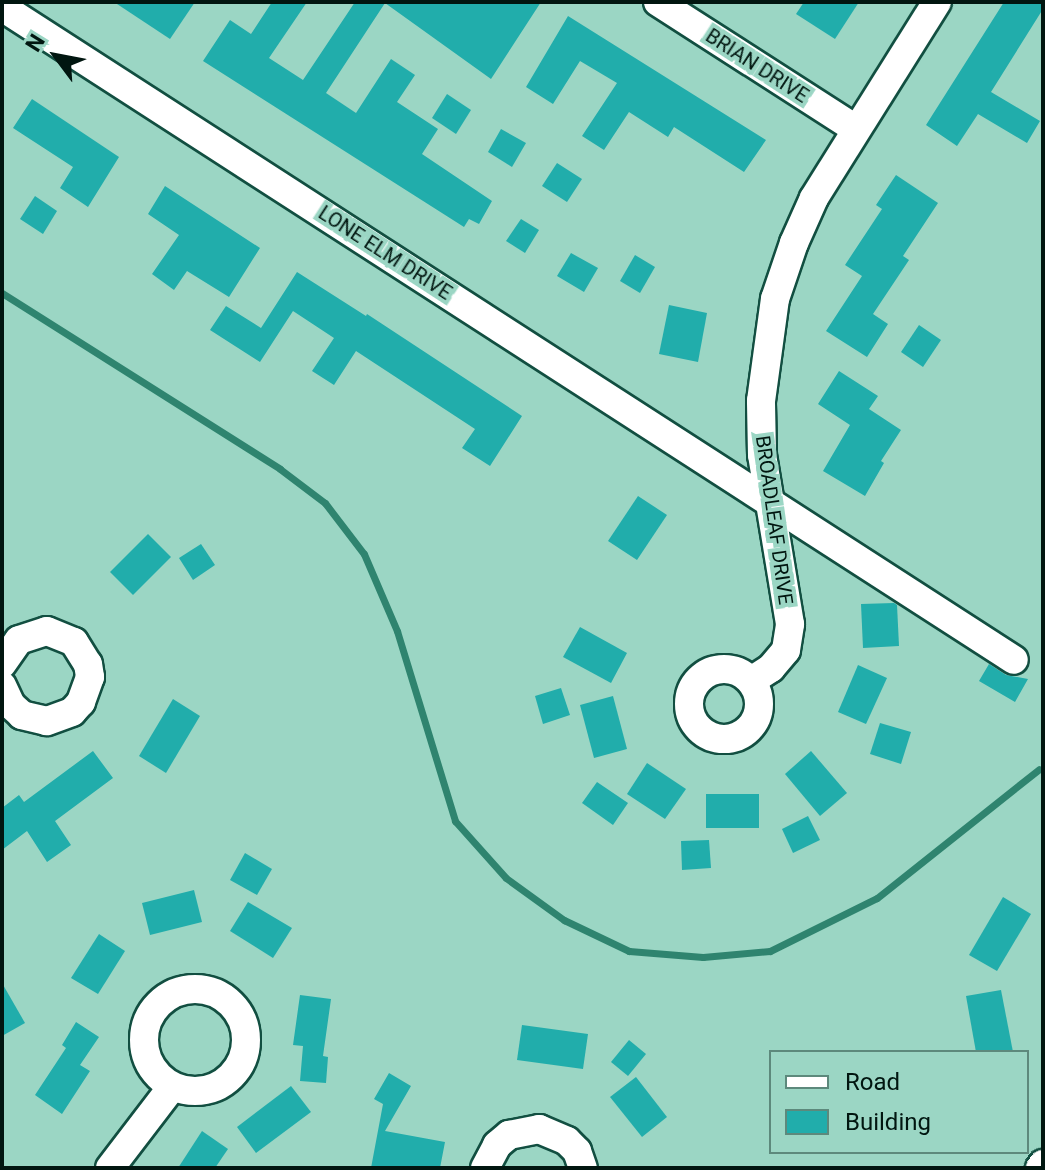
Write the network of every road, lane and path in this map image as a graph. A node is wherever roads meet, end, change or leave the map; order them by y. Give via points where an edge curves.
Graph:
1 (658, 2) edge
2 (937, 2) edge
3 (2, 7) edge
4 (856, 129) junction
5 (768, 499) junction
6 (1014, 660) dead end
7 (2, 664) edge
8 (751, 681) dead end
9 (2, 686) edge
10 (12, 722) edge
11 (172, 1087) dead end
12 (110, 1168) edge
13 (485, 1168) edge
14 (583, 1168) edge

1 - 4 street, BRIAN DRIVE
2 - 4 street, BROADLEAF DRIVE
3 - 5 street, LONE ELM DRIVE
4 - 5 street, BROADLEAF DRIVE via 814,198 775,299 761,401
5 - 6 street, LONE ELM DRIVE
5 - 8 street, BROADLEAF DRIVE via 790,624 786,650
7 - 10 street via 19,640 47,631 74,642 88,664 87,690 72,712 47,721
9 - 10 street
11 - 12 street
13 - 14 street via 509,1135 539,1129 567,1141

